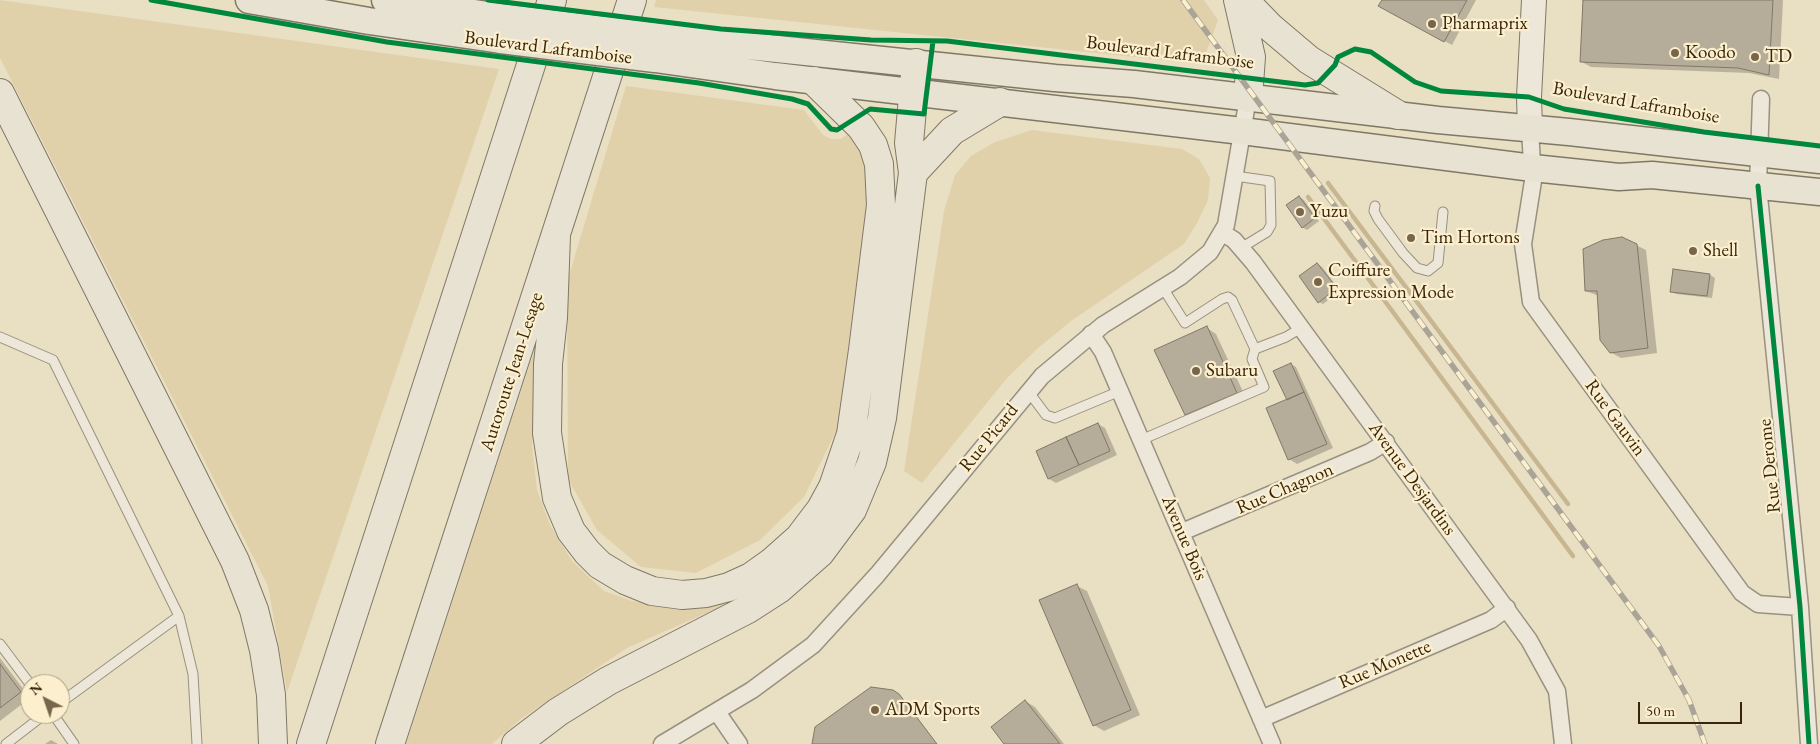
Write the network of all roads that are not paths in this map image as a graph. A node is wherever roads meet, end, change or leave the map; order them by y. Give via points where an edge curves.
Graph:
1 (249, 0) edge
2 (385, 0) edge
3 (552, 0) edge
4 (632, 0) edge
5 (1238, 0) edge
6 (1244, 0) edge
7 (1534, 0) edge
8 (505, 29) junction
9 (659, 48) junction
10 (916, 63) junction
11 (814, 81) junction
12 (0, 92) edge
13 (913, 93) junction
14 (1248, 98) junction
15 (1761, 99) dead end
16 (1000, 102) junction
17 (1398, 115) junction
18 (1530, 130) junction
19 (1242, 131) junction
20 (1758, 154) junction
21 (1820, 160) edge
22 (1533, 168) junction
23 (913, 173) junction
24 (1234, 176) junction
25 (1758, 186) junction
26 (1820, 192) edge
27 (1375, 206) dead end
28 (1443, 212) dead end
29 (1223, 233) junction
30 (556, 235) junction
31 (1241, 248) junction
32 (1162, 288) junction
33 (1300, 328) junction
34 (1091, 334) junction
35 (0, 337) edge
36 (1255, 349) junction
37 (1028, 391) junction
38 (1120, 391) junction
39 (1141, 440) junction
40 (1386, 442) junction
41 (1182, 532) junction
42 (1800, 607) junction
43 (1508, 608) junction
44 (179, 616) junction
45 (0, 644) edge
46 (22, 674) edge
47 (70, 695) edge
48 (717, 712) junction
49 (1262, 719) junction
50 (32, 724) edge
51 (60, 724) edge
52 (6, 744) edge
53 (74, 744) edge
54 (197, 744) edge
55 (273, 744) edge
56 (311, 744) edge
57 (390, 744) edge
58 (516, 744) edge
59 (662, 744) edge
60 (739, 744) edge
61 (1272, 744) edge
62 (1562, 744) edge
63 (1809, 744) edge

1 - 8 main road, Boulevard Laframboise via 375,22
2 - 8 main road, Boulevard Laframboise
3 - 56 highway
4 - 30 highway, Autoroute Jean-Lesage
5 - 14 highway via 1251,57
6 - 17 highway via 1309,60
7 - 18 street via 1528,97
8 - 9 main road, Boulevard Laframboise, bridge
9 - 10 main road, Boulevard Laframboise
9 - 11 main road, Boulevard Laframboise
10 - 13 highway
10 - 14 main road, Boulevard Laframboise
11 - 13 main road, Boulevard Laframboise
11 - 30 highway via 861,126 879,164 881,205 864,350 851,434 833,487 799,538 750,576 706,593 682,595 652,591 600,565 571,531 556,493 547,427 547,371
12 - 55 highway via 238,567 267,664
13 - 16 main road, Boulevard Laframboise
13 - 23 highway via 909,143
14 - 17 main road, Boulevard Laframboise
14 - 19 street, Rue Picard
15 - 20 street, Rue Derome
16 - 19 main road, Boulevard Laframboise
16 - 23 highway via 952,131
17 - 18 main road, Boulevard Laframboise
18 - 20 main road, Boulevard Laframboise
18 - 22 street, Rue Gauvin
19 - 22 main road, Boulevard Laframboise
19 - 24 street, Rue Picard
20 - 21 main road, Boulevard Laframboise
20 - 25 street, Rue Derome
22 - 25 main road, Boulevard Laframboise via 1619,177 1652,175
22 - 42 street, Rue Gauvin via 1523,244 1531,302 1742,593 1758,604
23 - 58 highway via 878,439 860,493 838,531 806,568 770,596 608,681 558,712
24 - 29 street, Rue Picard
24 - 31 lane via 1270,182 1271,225 1267,232
25 - 26 main road, Boulevard Laframboise
25 - 42 street, Rue Derome
27 - 28 lane via 1378,219 1403,253 1417,268 1428,271 1438,263
29 - 31 street, Avenue Desjardins
29 - 32 street, Rue Picard via 1201,261
30 - 57 highway, Autoroute Jean-Lesage
31 - 33 street, Avenue Desjardins
32 - 34 street, Rue Picard
32 - 36 lane via 1185,322 1222,299 1231,298
33 - 36 lane
33 - 40 street, Avenue Desjardins
34 - 37 street, Rue Picard via 1060,358
34 - 38 street, Avenue Bois
35 - 44 lane via 53,360
36 - 39 lane via 1252,359 1264,387
37 - 38 lane via 1052,418
37 - 48 street, Rue Picard via 898,551 823,636 780,672
38 - 39 street, Avenue Bois
39 - 41 street, Avenue Bois
40 - 41 street, Rue Chagnon via 1370,452
40 - 43 street, Avenue Desjardins
41 - 49 street, Avenue Bois
42 - 63 street, Rue Derome
43 - 49 street, Rue Monette via 1491,620
43 - 62 street, Avenue Desjardins via 1557,691
44 - 47 lane
44 - 54 lane via 193,674
45 - 46 lane
48 - 59 street, Rue Picard
48 - 60 street
49 - 61 street, Avenue Bois
50 - 52 lane
51 - 53 lane

